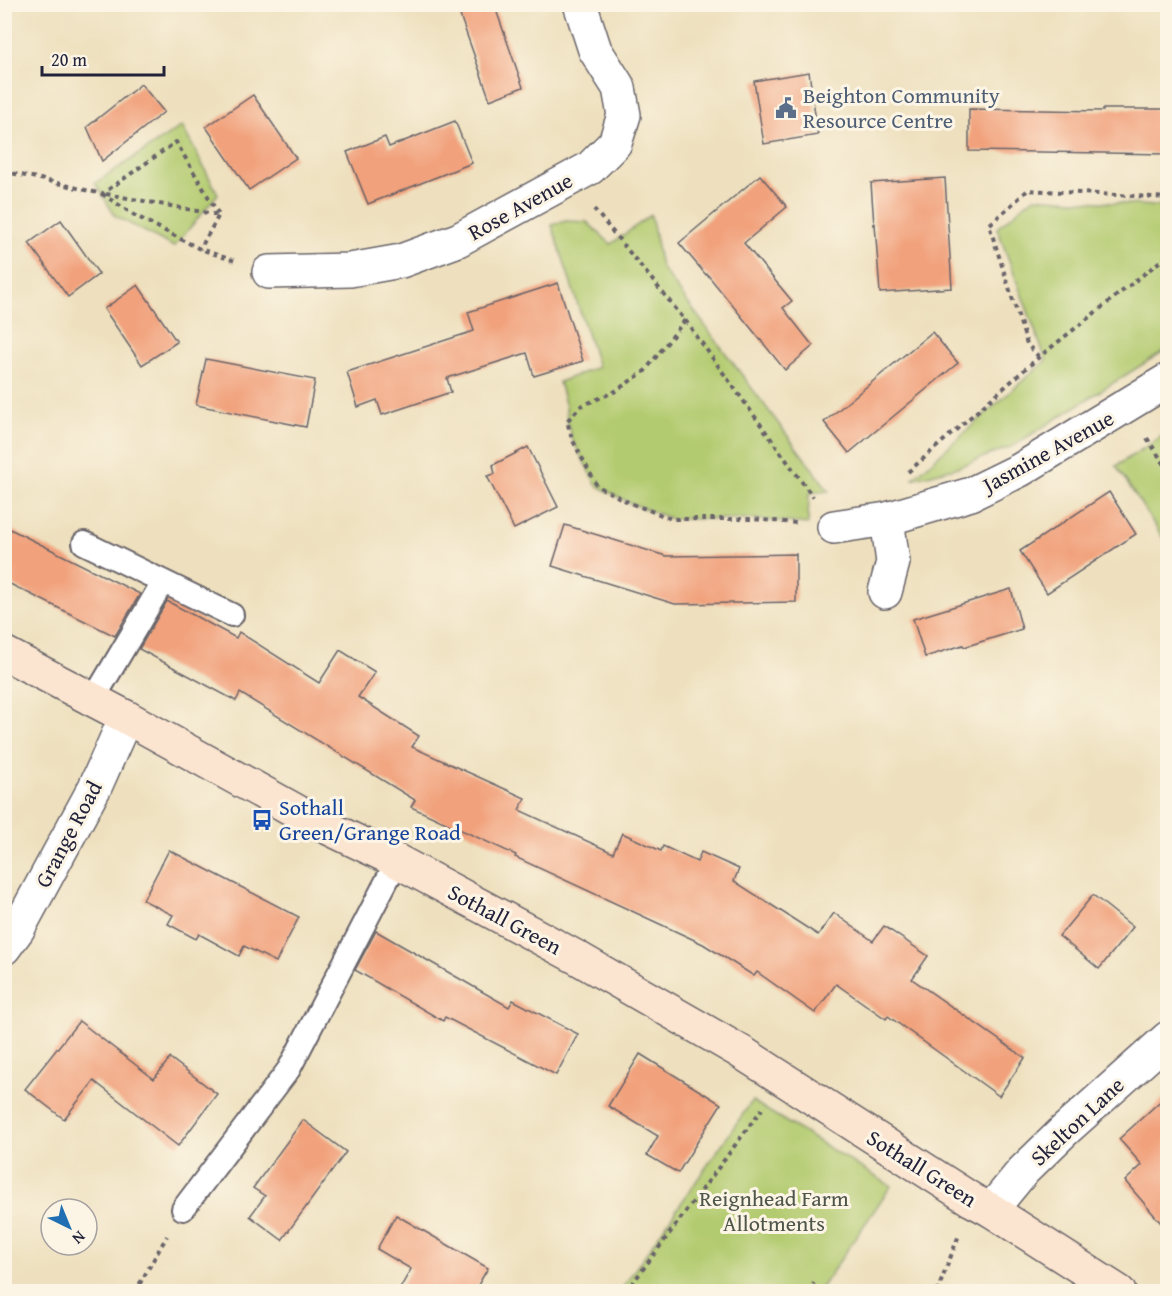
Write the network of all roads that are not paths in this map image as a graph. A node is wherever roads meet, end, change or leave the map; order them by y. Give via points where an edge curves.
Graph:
1 (580, 4) edge
2 (269, 272) road end
3 (1167, 380) edge
4 (887, 519) junction
5 (834, 526) road end
6 (84, 543) dead end
7 (163, 582) junction
8 (885, 592) dead end
9 (232, 615) dead end
10 (4, 652) edge
11 (93, 700) junction
12 (126, 717) junction
13 (397, 861) junction
14 (4, 948) edge
15 (1167, 1038) edge
16 (982, 1205) junction
17 (183, 1209) road end
18 (1119, 1292) edge

1 - 2 street, Rose Avenue via 596,50 619,88 624,115 615,143 590,168 458,240 401,261 350,270
3 - 4 street, Jasmine Avenue via 1020,470 970,494
4 - 5 street, Jasmine Avenue
4 - 8 street via 893,562
6 - 7 lane
7 - 9 lane
7 - 11 lane
10 - 11 street, Sothall Green
11 - 12 street, Sothall Green
12 - 13 street, Sothall Green via 314,821
12 - 14 street, Grange Road via 95,787
13 - 16 street, Sothall Green via 741,1052
13 - 17 lane via 289,1069
15 - 16 street, Skelton Lane
16 - 18 street, Sothall Green

